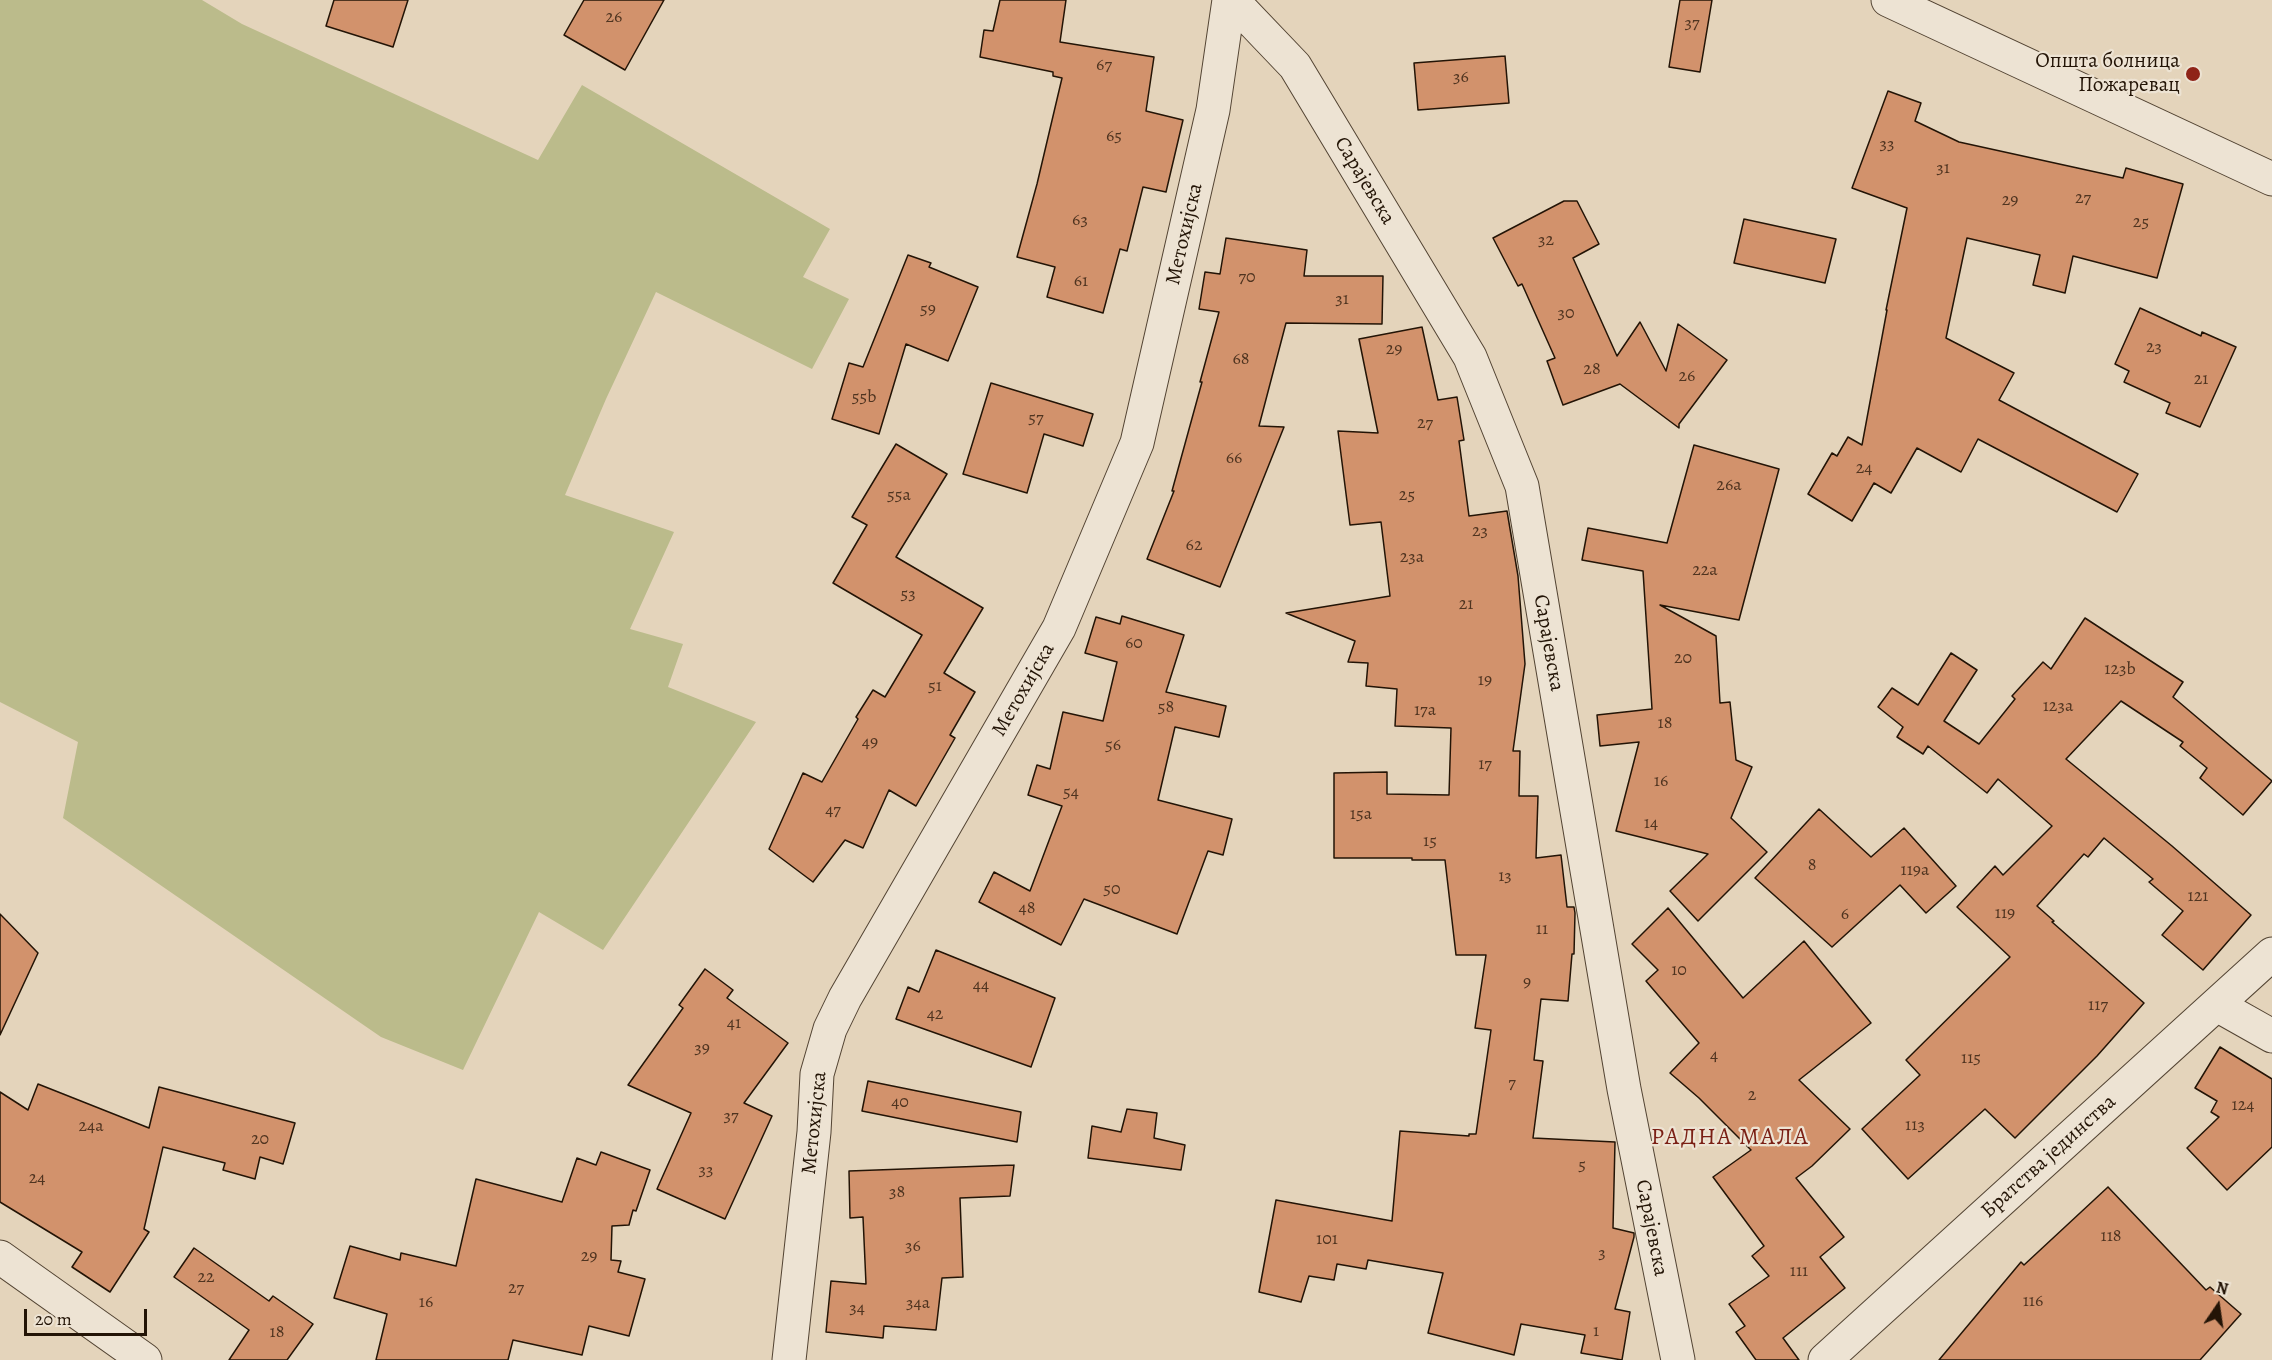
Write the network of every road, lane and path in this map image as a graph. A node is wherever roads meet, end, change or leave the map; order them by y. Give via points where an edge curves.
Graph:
1 (1231, 0) edge
2 (1888, 0) edge
3 (2272, 179) edge
4 (2272, 954) edge
5 (2217, 1005) junction
6 (2272, 1036) edge
7 (0, 1257) edge
8 (145, 1360) edge
9 (789, 1360) edge
10 (1678, 1360) edge
11 (1825, 1360) edge

1 - 9 street, Метохијска via 1213,110 1137,443 1059,628 844,998 830,1029 817,1074
1 - 10 street, Сарајевска via 1295,66 1470,357 1522,486 1622,1077
2 - 3 street
4 - 5 street, Братства јединства
5 - 6 street
5 - 11 street, Братства јединства
7 - 8 street

